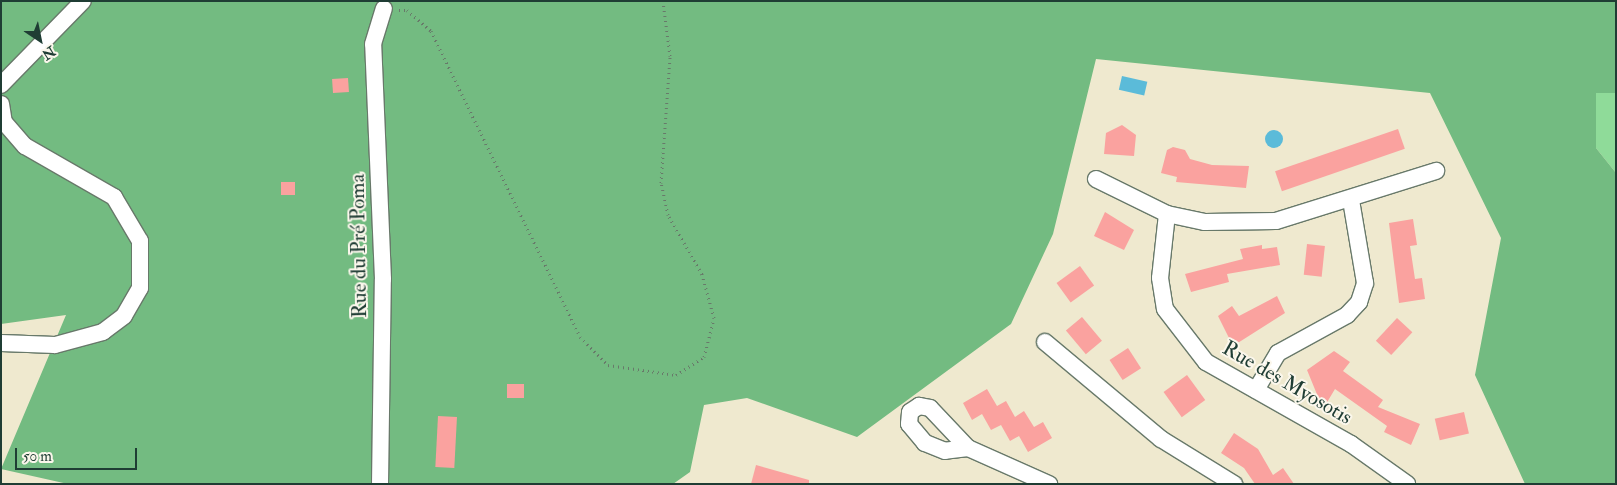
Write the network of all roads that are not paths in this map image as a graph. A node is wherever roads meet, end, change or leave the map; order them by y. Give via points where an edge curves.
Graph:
1 (83, 1) edge
2 (384, 10) road end
3 (1, 85) edge
4 (1, 104) edge
5 (1436, 171) dead end
6 (1096, 179) dead end
7 (1350, 200) junction
8 (1167, 214) junction
9 (1044, 342) dead end
10 (1, 343) edge
11 (1256, 390) junction
12 (968, 448) dead end
13 (380, 484) edge
14 (1049, 484) edge
15 (1234, 484) edge
16 (1407, 484) edge

1 - 3 street
2 - 13 street, Rue du Pré Poma via 373,44 383,279
4 - 10 street via 4,122 26,146 114,197 140,241 140,288 124,316 103,332 55,345
5 - 7 street
6 - 8 street
7 - 8 street via 1276,221 1205,222
7 - 11 street via 1365,283 1359,302 1347,315 1278,353
8 - 11 street, Rue des Myosotis via 1160,278 1165,309 1206,362
9 - 15 street via 1161,439
11 - 16 street, Rue des Myosotis via 1351,444
12 - 14 street

